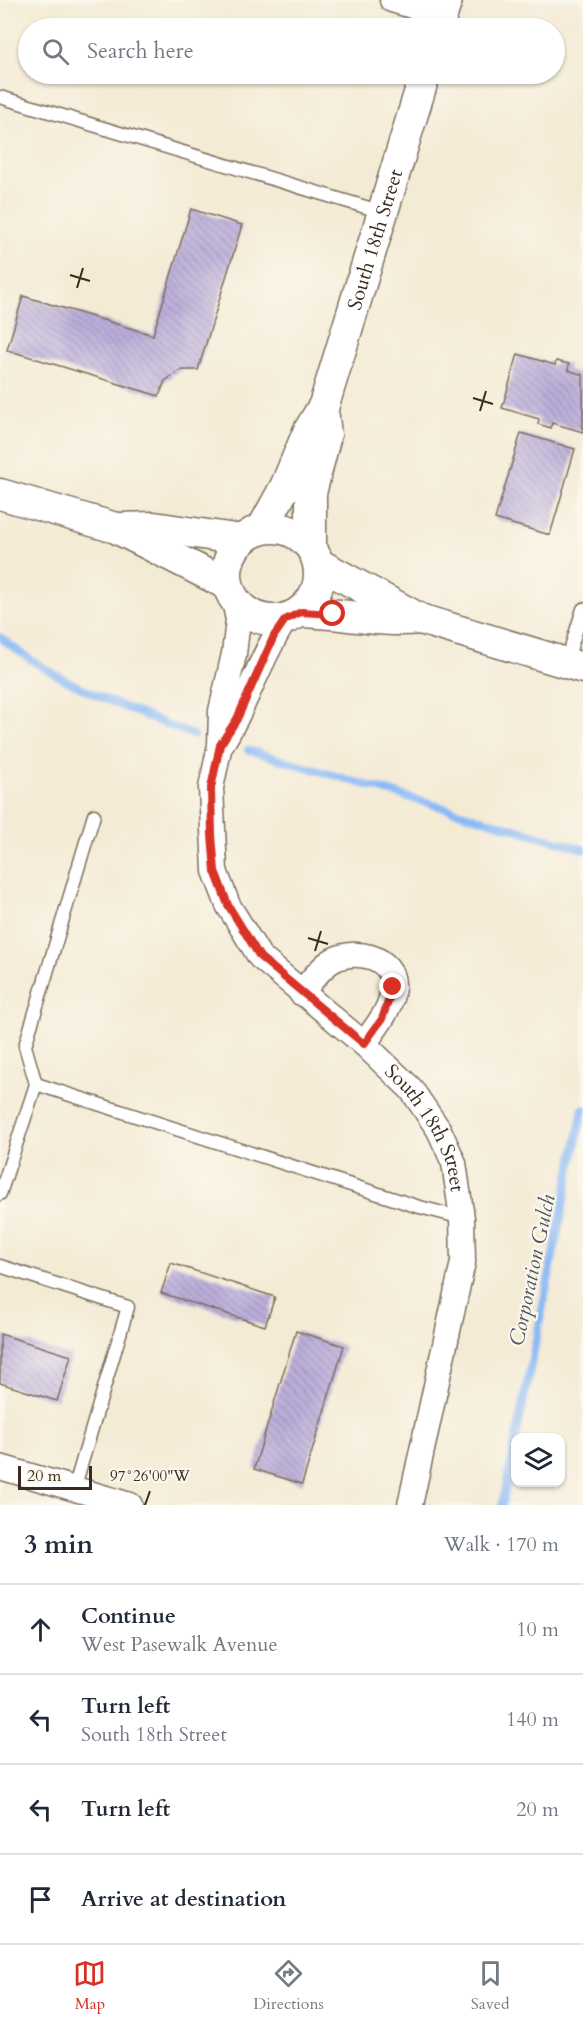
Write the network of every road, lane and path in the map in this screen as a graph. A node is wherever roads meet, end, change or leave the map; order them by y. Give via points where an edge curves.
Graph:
1 (392, 0) edge
2 (443, 15) edge
3 (422, 84) edge
4 (0, 97) edge
5 (382, 212) junction
6 (324, 405) junction
7 (0, 494) edge
8 (116, 528) junction
9 (252, 535) junction
10 (315, 555) junction
11 (231, 593) junction
12 (583, 609) edge
13 (293, 616) junction
14 (420, 619) junction
15 (574, 665) edge
16 (220, 745) junction
17 (94, 815) dead end
18 (301, 993) junction
19 (364, 1044) junction
20 (36, 1084) junction
21 (0, 1194) edge
22 (462, 1218) junction
23 (0, 1266) edge
24 (0, 1467) edge
25 (74, 1489) junction
26 (130, 1505) edge
27 (410, 1505) edge

1 - 2 street
3 - 5 street, South 18th Street
4 - 5 lane
5 - 6 street, South 18th Street
6 - 9 street, South 18th Street via 285,488
6 - 10 street, South 18th Street via 326,435 311,493
7 - 8 street
8 - 9 street
8 - 11 street
9 - 10 street via 276,528 289,531 301,537
9 - 11 street via 229,561
10 - 13 street via 320,582 313,599
10 - 14 street
11 - 13 street via 248,613 265,620
11 - 16 street, South 18th Street via 238,620 221,711
12 - 15 lane
13 - 14 street via 352,614 390,622
13 - 16 street, South 18th Street via 261,662 237,719
14 - 15 street
16 - 18 street, South 18th Street via 211,788 215,871 228,905 260,957
17 - 20 lane via 25,1046
18 - 19 street, South 18th Street
18 - 19 street via 329,962 346,954 364,954 380,962 392,974 393,987 382,1019
19 - 22 street, South 18th Street via 411,1089 439,1130 454,1163
20 - 21 lane
20 - 22 lane
22 - 27 street, South 18th Street via 464,1262
23 - 25 lane via 128,1307
24 - 25 street
25 - 26 street

